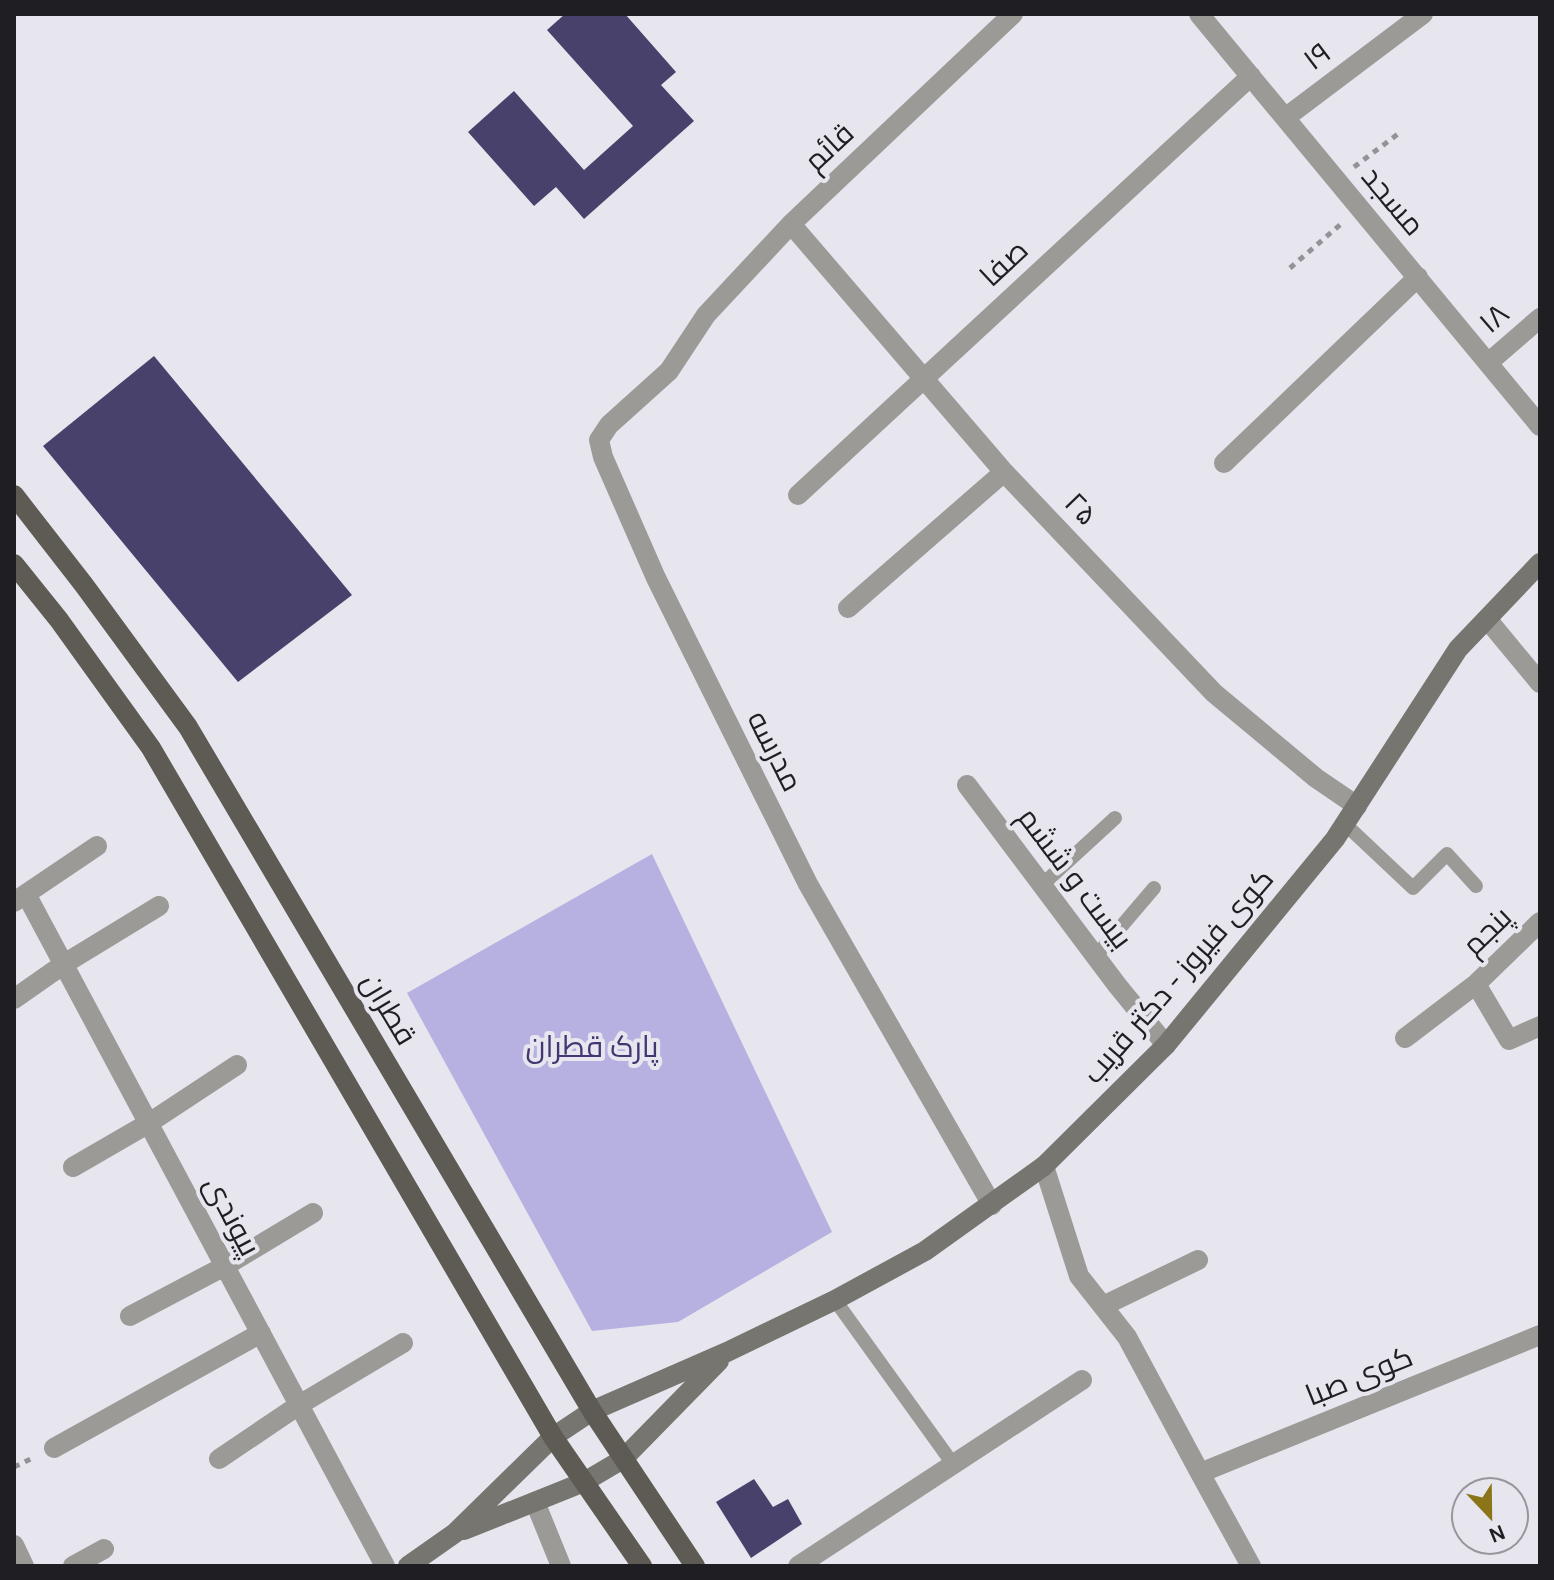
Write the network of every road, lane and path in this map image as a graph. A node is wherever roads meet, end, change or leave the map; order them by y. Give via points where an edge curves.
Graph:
1 (1013, 14) edge
2 (1199, 14) edge
3 (1423, 14) edge
4 (1251, 76) junction
5 (1285, 118) junction
6 (1398, 134) dead end
7 (1337, 180) junction
8 (1360, 208) junction
9 (791, 224) junction
10 (1290, 268) dead end
11 (1418, 277) junction
12 (1540, 318) edge
13 (695, 331) joint
14 (1488, 363) junction
15 (922, 380) junction
16 (1540, 426) edge
17 (1224, 463) dead end
18 (1004, 472) junction
19 (14, 495) edge
20 (798, 495) dead end
21 (14, 564) edge
22 (1539, 565) edge
23 (848, 608) dead end
24 (1487, 619) junction
25 (1540, 683) edge
26 (967, 785) dead end
27 (1357, 806) junction
28 (1115, 818) dead end
29 (1345, 824) junction
30 (97, 846) dead end
31 (1042, 885) junction
32 (1476, 886) dead end
33 (1154, 888) dead end
34 (20, 898) edge
35 (159, 906) dead end
36 (1540, 922) edge
37 (1096, 956) junction
38 (64, 964) junction
39 (1476, 984) junction
40 (14, 999) edge
41 (1540, 1026) edge
42 (1405, 1038) dead end
43 (1166, 1045) junction
44 (237, 1065) dead end
45 (149, 1123) junction
46 (1044, 1166) junction
47 (73, 1167) dead end
48 (992, 1205) junction
49 (313, 1213) dead end
50 (1198, 1260) dead end
51 (225, 1266) junction
52 (835, 1300) junction
53 (1103, 1306) junction
54 (130, 1316) dead end
55 (261, 1333) junction
56 (1540, 1335) edge
57 (403, 1343) dead end
58 (727, 1352) junction
59 (1082, 1380) dead end
60 (299, 1405) junction
61 (592, 1411) junction
62 (553, 1437) junction
63 (54, 1448) dead end
64 (219, 1459) dead end
65 (623, 1459) junction
66 (953, 1464) junction
67 (1200, 1473) junction
68 (584, 1482) junction
69 (535, 1502) junction
70 (455, 1533) junction
71 (14, 1545) edge
72 (104, 1549) dead end
73 (24, 1566) edge
74 (73, 1566) edge
75 (385, 1566) edge
76 (408, 1566) edge
77 (561, 1566) edge
78 (642, 1566) edge
79 (695, 1566) edge
80 (798, 1566) edge
81 (1251, 1566) edge

1 - 9 street, قائم
2 - 4 street, مسجد
3 - 5 street, ۱۹
4 - 5 street, مسجد
4 - 15 street, صفا
5 - 7 street, مسجد
6 - 7 path
7 - 8 street, مسجد
8 - 10 path
8 - 11 street, مسجد
9 - 13 street, قائم
9 - 15 street, ۲۵
11 - 14 street, مسجد
11 - 17 street
12 - 14 street, ۱۸
13 - 48 street, مدرسه via 669,371 609,425 599,440 603,457 656,578 808,884
14 - 16 street, مسجد
15 - 18 street, ۲۵
15 - 20 street, صفا
18 - 23 street
18 - 27 street, ۲۵ via 1214,693
19 - 61 main road, قطران via 188,727
21 - 62 main road via 151,748
22 - 24 main road, کوی فیروز - دکتر قریب
24 - 25 street
24 - 27 main road, کوی فیروز - دکتر قریب via 1458,649
26 - 31 street, بیست و ششم
27 - 29 main road, کوی فیروز - دکتر قریب
28 - 31 lane
29 - 32 lane via 1413,888 1447,854
29 - 43 main road, کوی فیروز - دکتر قریب
30 - 34 street
31 - 37 street, بیست و ششم
33 - 37 lane
34 - 38 street, پیوندی
35 - 38 street
36 - 39 street, پنجم
37 - 43 street, بیست و ششم
38 - 40 street
38 - 45 street, پیوندی
39 - 41 street via 1509,1040
39 - 42 street, پنجم
43 - 46 main road, کوی فیروز - دکتر قریب
44 - 45 street
45 - 47 street
45 - 51 street, پیوندی
46 - 48 main road, کوی فیروز - دکتر قریب
46 - 53 street via 1079,1276
48 - 52 main road, کوی فیروز - دکتر قریب via 925,1251
49 - 51 street
50 - 53 street
51 - 54 street
51 - 55 street, پیوندی
52 - 58 main road, کوی فیروز - دکتر قریب
52 - 66 lane
53 - 67 street via 1127,1337
55 - 60 street, پیوندی
55 - 63 street
56 - 67 street, کوی صبا
57 - 60 street
58 - 61 main road, کوی فیروز - دکتر قریب
58 - 65 main road
59 - 66 street
60 - 64 street
60 - 75 street, پیوندی
61 - 62 main road, کوی فیروز - دکتر قریب
61 - 65 main road, قطران
62 - 68 main road
62 - 70 main road, کوی فیروز - دکتر قریب
65 - 68 main road
65 - 79 main road, قطران
66 - 80 street
67 - 81 street
68 - 69 main road
68 - 78 main road
69 - 70 main road
69 - 77 street
70 - 76 main road
71 - 73 street
72 - 74 street

